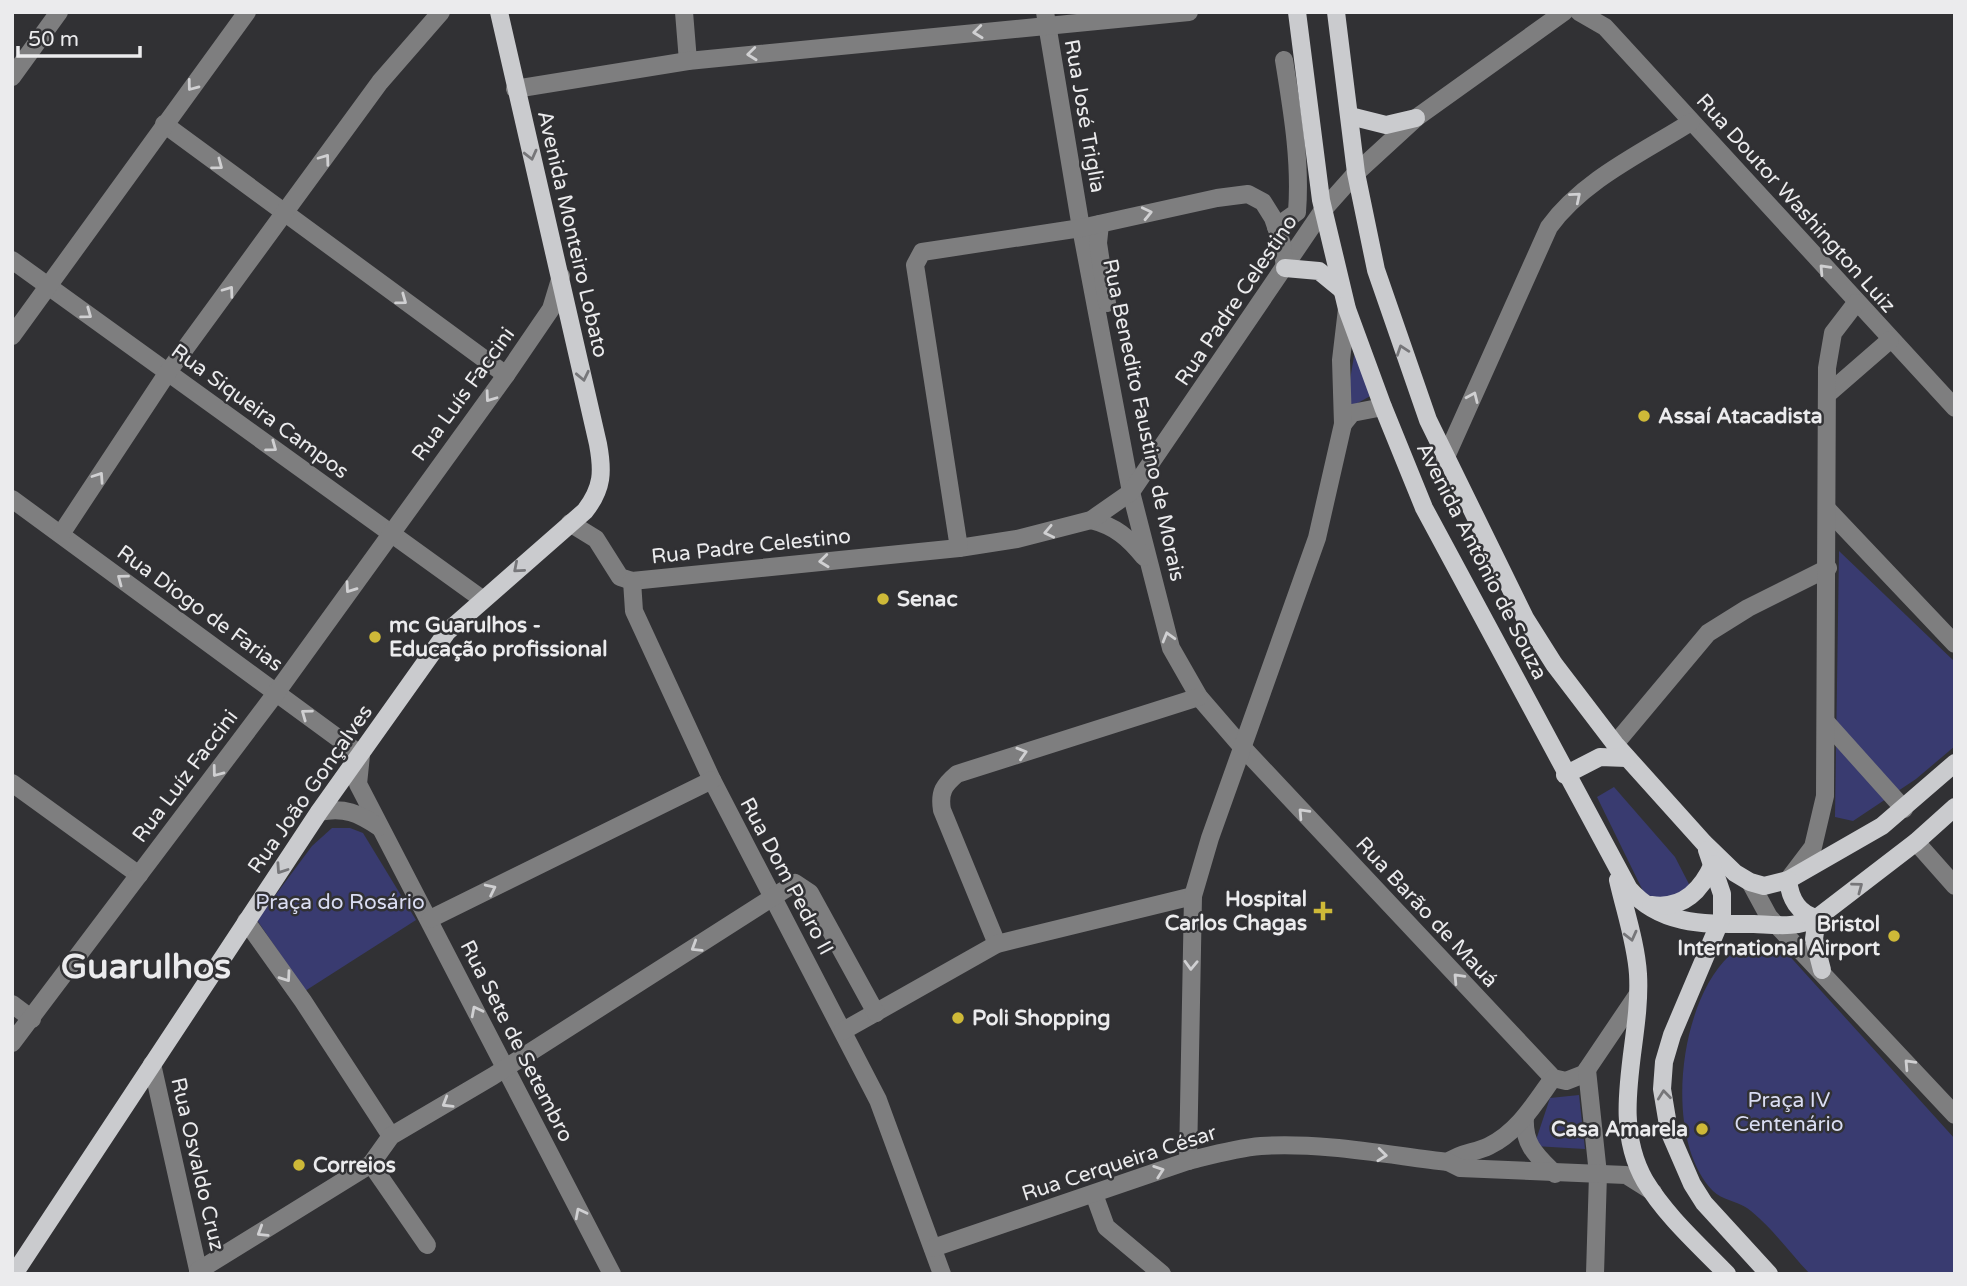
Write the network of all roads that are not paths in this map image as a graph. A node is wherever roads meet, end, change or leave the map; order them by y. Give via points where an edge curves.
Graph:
1 (60, 12) edge
2 (247, 12) edge
3 (441, 12) edge
4 (499, 12) edge
5 (684, 12) edge
6 (1189, 12) edge
7 (1297, 12) edge
8 (1336, 12) edge
9 (1564, 12) edge
10 (1579, 12) edge
11 (1046, 19) edge
12 (1604, 20) edge
13 (1284, 60) dead end
14 (688, 61) junction
15 (12, 77) edge
16 (515, 89) junction
17 (1350, 116) junction
18 (1416, 118) junction
19 (1691, 122) junction
20 (164, 124) junction
21 (1356, 173) junction
22 (1323, 210) junction
23 (285, 215) junction
24 (1100, 224) junction
25 (1276, 227) junction
26 (1081, 228) junction
27 (12, 260) edge
28 (1285, 268) junction
29 (561, 276) junction
30 (48, 285) junction
31 (1341, 289) junction
32 (1856, 303) junction
33 (1347, 310) junction
34 (1101, 330) junction
35 (12, 336) edge
36 (1890, 340) junction
37 (168, 373) junction
38 (506, 375) junction
39 (1829, 393) junction
40 (1383, 407) junction
41 (1955, 408) edge
42 (1343, 424) junction
43 (1445, 459) junction
44 (602, 466) joint
45 (1131, 492) junction
46 (12, 499) edge
47 (1828, 510) junction
48 (1091, 520) junction
49 (570, 523) junction
50 (390, 532) junction
51 (61, 534) junction
52 (959, 548) junction
53 (1148, 562) junction
54 (1828, 568) junction
55 (632, 581) junction
56 (482, 599) junction
57 (1955, 644) edge
58 (276, 693) junction
59 (1199, 698) junction
60 (1826, 722) junction
61 (1243, 748) junction
62 (1621, 751) junction
63 (361, 755) junction
64 (1955, 763) edge
65 (1266, 773) junction
66 (1565, 775) junction
67 (712, 780) junction
68 (12, 783) edge
69 (1225, 796) junction
70 (1955, 807) edge
71 (1904, 809) junction
72 (319, 812) junction
73 (382, 828) junction
74 (1916, 842) junction
75 (1704, 844) junction
76 (1713, 864) junction
77 (1616, 870) junction
78 (139, 875) junction
79 (1788, 880) junction
80 (1750, 883) junction
81 (1955, 886) edge
82 (1193, 896) junction
83 (771, 897) junction
84 (1644, 904) junction
85 (1817, 918) junction
86 (430, 919) junction
87 (246, 921) junction
88 (1719, 925) junction
89 (1777, 926) junction
90 (997, 944) junction
91 (1822, 970) junction
92 (1638, 995) junction
93 (12, 1004) edge
94 (876, 1013) junction
95 (32, 1019) junction
96 (843, 1031) junction
97 (12, 1043) edge
98 (152, 1064) junction
99 (505, 1067) junction
100 (1587, 1070) junction
101 (1553, 1078) junction
102 (1955, 1115) edge
103 (1525, 1117) junction
104 (391, 1136) junction
105 (1188, 1161) junction
106 (1448, 1162) junction
107 (371, 1164) junction
108 (1555, 1174) junction
109 (1598, 1174) junction
110 (1653, 1192) junction
111 (1094, 1194) junction
112 (427, 1245) dead end
113 (933, 1248) junction
114 (199, 1273) edge
115 (14, 1274) edge
116 (612, 1274) edge
117 (942, 1274) edge
118 (1162, 1274) edge
119 (1595, 1274) edge
120 (1727, 1274) edge
121 (1769, 1274) edge

1 - 15 street
2 -> 20 street
23 -> 3 street via 380,82
4 - 16 main road, Avenida Monteiro Lobato
5 - 14 street
6 - 11 street
7 - 22 main road, Avenida Antônio de Souza
8 - 17 main road, Avenida Antônio de Souza
9 - 18 street, Rua Padre Celestino
10 - 12 street, Rua Doutor Washington Luiz
11 -> 14 street
11 - 26 street, Rua José Triglia
12 - 19 street, Rua Doutor Washington Luiz
13 - 25 street via 1298,197 1297,212
14 - 16 street
16 -> 29 main road, Avenida Monteiro Lobato
17 - 18 main road via 1386,125
17 - 21 main road, Avenida Antônio de Souza
18 - 21 street, Rua Padre Celestino
32 -> 19 street, Rua Doutor Washington Luiz
43 -> 19 street via 1555,220 1579,193
20 -> 23 street
20 - 30 street
21 - 22 street, Rua Padre Celestino
43 -> 21 main road, Avenida Antônio de Souza via 1388,309
22 - 28 street, Rua Padre Celestino
22 - 31 main road, Avenida Antônio de Souza
37 -> 23 street
23 -> 38 street
24 -> 25 street via 1248,194 1263,202
24 - 26 street
24 - 34 street via 1098,243 1108,306
25 - 28 street
26 - 34 street, Rua Benedito Faustino de Morais
26 - 52 street via 931,249 922,252 915,265
27 - 30 street, Rua Siqueira Campos
28 - 31 main road via 1319,271
28 - 45 street, Rua Padre Celestino
29 - 38 street, Rua Luís Faccini via 551,309
29 -> 44 main road, Avenida Monteiro Lobato
30 - 35 street
30 -> 37 street, Rua Siqueira Campos
31 - 33 main road, Avenida Antônio de Souza
32 - 36 street, Rua Doutor Washington Luiz
32 - 39 street via 1833,333
33 - 40 main road, Avenida Antônio de Souza
33 - 42 street
34 - 45 street, Rua Benedito Faustino de Morais
36 - 39 street
36 - 41 street, Rua Doutor Washington Luiz
37 -> 50 street, Rua Siqueira Campos
51 -> 37 street
38 -> 50 street, Rua Luís Faccini
39 - 47 street
40 - 42 street via 1352,413
40 - 66 main road, Avenida Antônio de Souza via 1424,508
42 - 61 street via 1317,537
43 - 62 main road, Avenida Antônio de Souza via 1525,618
44 - 49 main road, Rua João Gonçalves via 603,477 594,499
45 - 48 street, Rua Padre Celestino
45 - 53 street, Rua Benedito Faustino de Morais
46 - 51 street, Rua Diogo de Farias
47 - 54 street
47 - 57 street
48 -> 52 street, Rua Padre Celestino via 1066,529
48 - 53 street via 1119,531
49 - 55 street via 596,538 620,578
49 -> 56 main road, Rua João Gonçalves
50 - 56 street, Rua Siqueira Campos
50 -> 58 street, Rua Luíz Faccini
58 -> 51 street, Rua Diogo de Farias
52 -> 55 street, Rua Padre Celestino
59 -> 53 street, Rua Benedito Faustino de Morais via 1171,648
54 - 60 street
54 - 62 street via 1708,633
55 - 67 street, Rua Dom Pedro II via 634,611
56 - 63 main road, Rua João Gonçalves via 447,632
63 -> 58 street, Rua Diogo de Farias
58 -> 78 street, Rua Luíz Faccini
59 - 61 street, Rua Benedito Faustino de Morais
90 -> 59 street via 942,810 944,785 957,774
60 - 71 street
60 - 79 street via 1822,817 1813,847
61 - 65 street, Rua Barão de Mauá
61 - 69 street
62 - 66 main road
62 - 75 main road, Avenida Antônio de Souza
63 - 72 main road, Rua João Gonçalves
63 - 73 street, Rua Sete de Setembro via 358,784
64 - 71 main road
65 - 69 street via 1244,777
101 -> 65 street, Rua Barão de Mauá
66 - 77 main road, Avenida Antônio de Souza
67 - 83 street, Rua Dom Pedro II
86 -> 67 street
68 - 78 street
69 - 82 street
70 - 74 main road
71 - 79 main road via 1852,845
72 - 73 street via 358,812
72 -> 87 main road, Rua João Gonçalves
73 - 86 street, Rua Sete de Setembro
74 - 81 street
85 -> 74 main road
75 - 76 main road, Avenida Antônio de Souza
75 - 80 main road, Avenida Antônio de Souza
76 - 84 main road via 1697,891 1680,903
76 - 88 main road, Avenida Antônio de Souza via 1722,894
77 - 84 main road, Avenida Antônio de Souza
77 -> 92 main road, Avenida Antônio de Souza via 1634,946
78 - 95 street, Rua Luíz Faccini
79 - 80 main road via 1772,885
79 - 85 main road via 1800,910
80 - 89 street
82 - 90 street
82 -> 105 street
83 - 94 street via 795,883 810,893
83 - 96 street, Rua Dom Pedro II
83 -> 99 street
84 - 88 main road, Avenida Antônio de Souza via 1670,917
85 - 89 main road
85 - 91 main road via 1814,939
99 -> 86 street, Rua Sete de Setembro
87 - 98 main road, Rua João Gonçalves
87 -> 104 street
88 - 89 main road
121 -> 88 main road, Avenida Antônio de Souza via 1692,1184 1669,1131 1662,1089 1672,1035
89 - 91 street
90 - 94 street
102 -> 91 street
92 - 100 street
92 - 110 main road, Avenida Antônio de Souza via 1627,1113 1636,1159
93 - 95 street
94 - 96 street
95 - 97 street, Rua Luíz Faccini
96 - 113 street, Rua Dom Pedro II via 878,1100
98 - 114 street, Rua Osvaldo Cruz
98 - 115 main road, Rua João Gonçalves
99 -> 104 street
116 -> 99 street, Rua Sete de Setembro
100 - 101 street via 1573,1079
100 - 109 street
101 - 103 street, Rua Cerqueira César
103 - 106 street, Rua Cerqueira César via 1492,1145
103 - 108 street via 1531,1150
104 - 107 street
105 -> 106 street, Rua Cerqueira César via 1228,1150 1293,1146
111 -> 105 street, Rua Cerqueira César
106 - 108 street, Rua Cerqueira César via 1460,1168
107 - 112 street
107 -> 114 street
108 - 109 street, Rua Cerqueira César
109 - 110 street via 1626,1175
109 - 119 street
110 - 120 main road, Avenida Antônio de Souza
111 - 113 street, Rua Cerqueira César
111 - 118 street via 1107,1227
113 - 117 street, Rua Dom Pedro II

